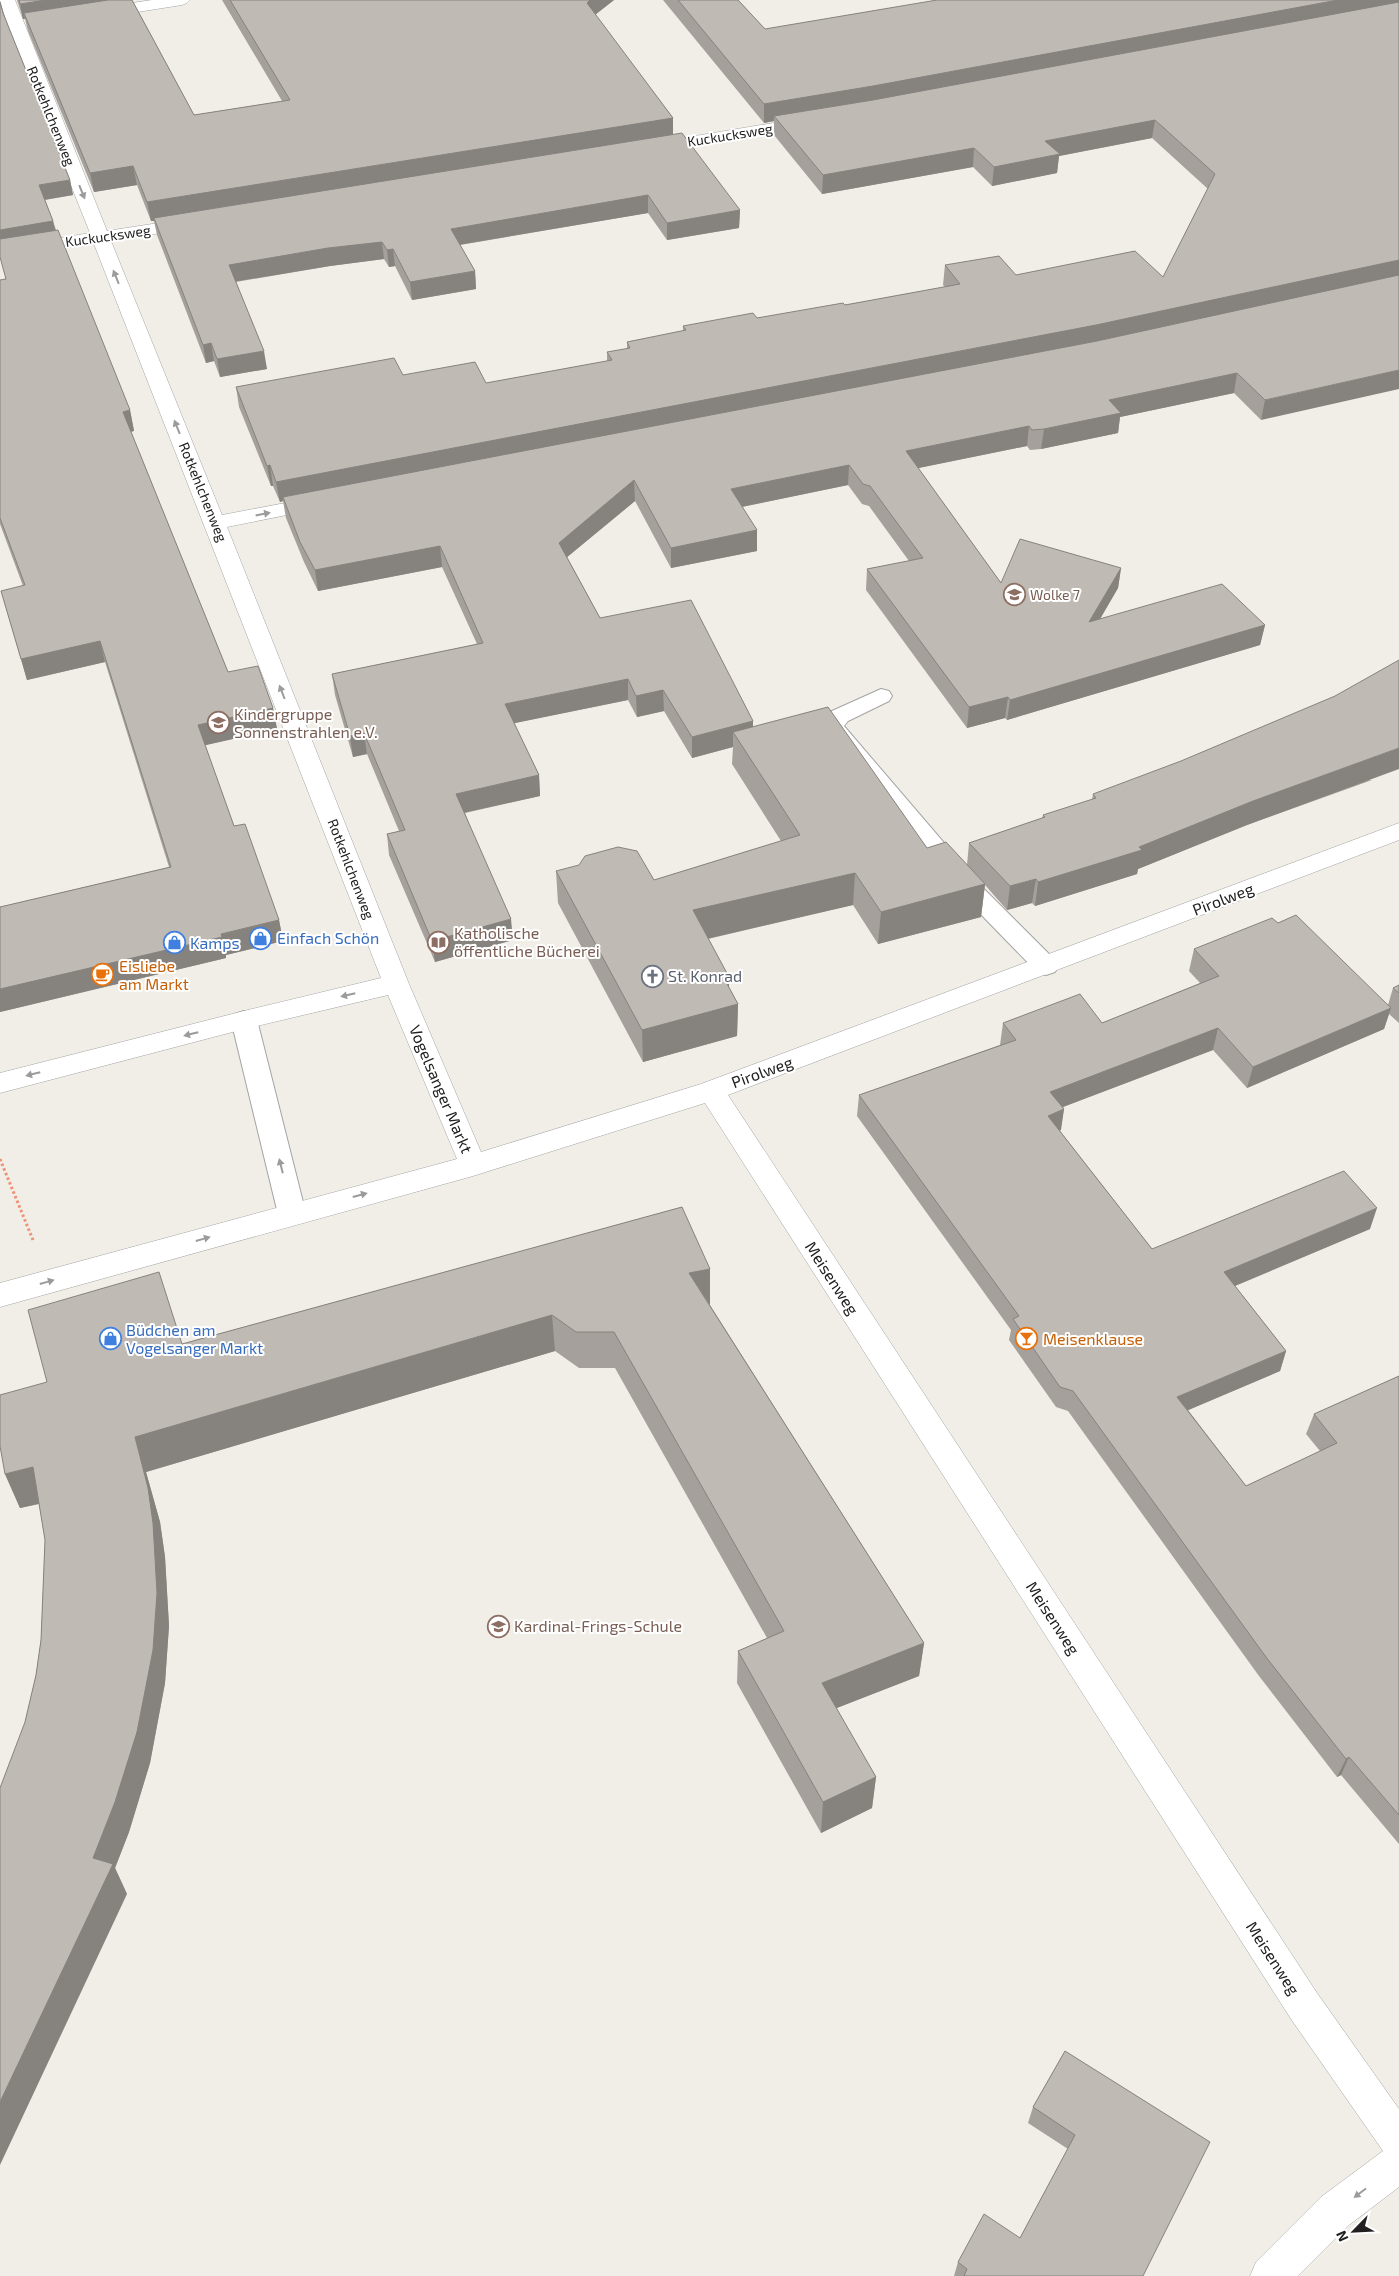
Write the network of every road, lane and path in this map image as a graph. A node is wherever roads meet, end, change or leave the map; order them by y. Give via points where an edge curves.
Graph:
1 (7, 0) edge
2 (182, 0) edge
3 (84, 16) edge
4 (36, 24) edge
5 (16, 27) junction
6 (822, 120) edge
7 (636, 150) edge
8 (204, 221) edge
9 (100, 238) junction
10 (0, 253) edge
11 (342, 499) edge
12 (215, 523) junction
13 (881, 696) dead end
14 (1395, 837) edge
15 (1046, 966) junction
16 (396, 984) junction
17 (244, 1020) junction
18 (0, 1082) edge
19 (711, 1091) junction
20 (0, 1159) edge
21 (473, 1165) junction
22 (292, 1214) junction
23 (34, 1244) dead end
24 (0, 1295) edge
25 (1399, 2142) edge
26 (1399, 2163) edge
27 (1270, 2276) edge

1 - 5 street, Rotkehlchenweg
2 - 3 street
4 - 5 street
5 -> 9 street, Rotkehlchenweg
6 - 7 street, Kuckucksweg
8 - 9 street, Kuckucksweg
9 - 10 street, Kuckucksweg
12 -> 9 street, Rotkehlchenweg
12 -> 11 street
16 -> 12 street, Rotkehlchenweg
13 - 15 lane via 840,716 832,726 973,892
14 - 15 street, Pirolweg
15 - 19 street, Pirolweg
16 -> 17 street
16 - 21 street, Vogelsanger Markt
17 -> 18 street
22 -> 17 lane
19 - 21 street, Pirolweg
19 - 25 street, Meisenweg via 1304,2006
20 - 23 path
22 -> 21 street, Vogelsanger Markt
24 -> 22 street, Vogelsanger Markt
26 -> 27 street via 1335,2211

